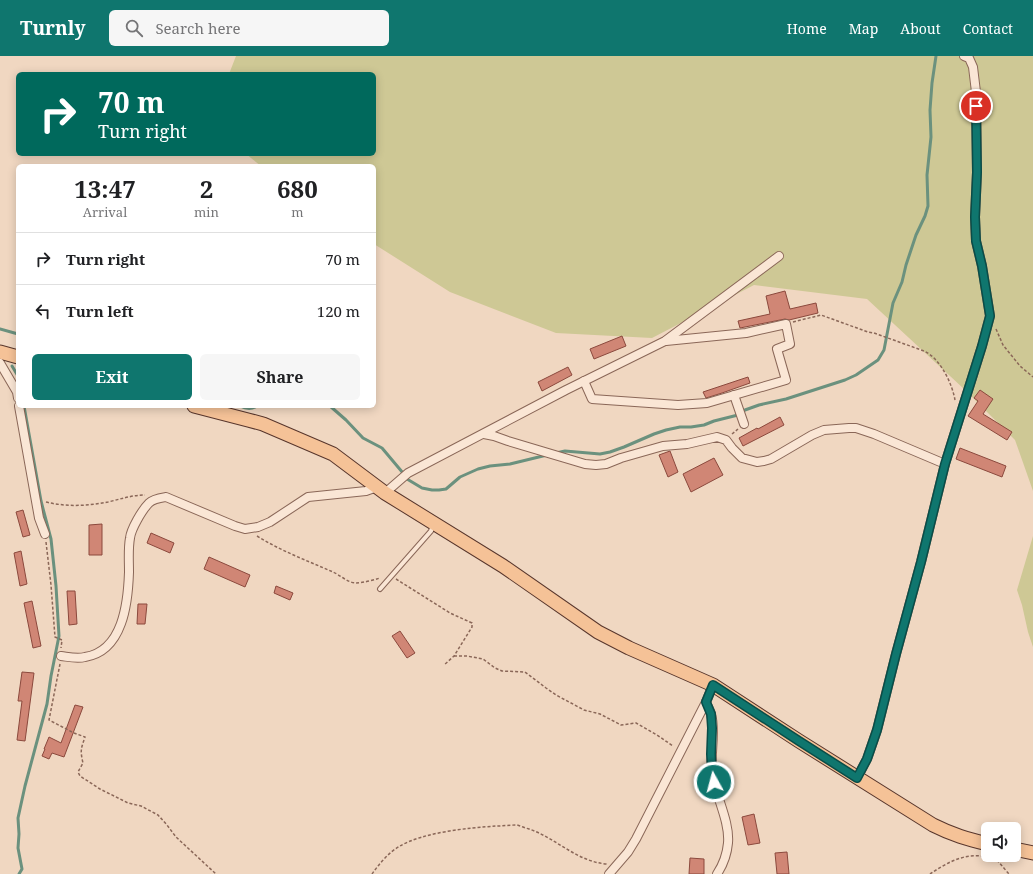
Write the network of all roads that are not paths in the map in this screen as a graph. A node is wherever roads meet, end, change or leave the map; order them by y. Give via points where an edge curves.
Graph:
1 (964, 56) edge
2 (779, 256) dead end
3 (665, 341) junction
4 (0, 352) edge
5 (16, 356) edge
6 (0, 363) edge
7 (584, 381) junction
8 (16, 390) edge
9 (734, 395) junction
10 (19, 408) edge
11 (202, 408) edge
12 (743, 421) road end
13 (484, 434) junction
14 (945, 464) junction
15 (381, 490) junction
16 (434, 524) junction
17 (45, 534) road end
18 (380, 589) dead end
19 (61, 656) road end
20 (713, 685) junction
21 (706, 702) junction
22 (857, 778) junction
23 (981, 842) edge
24 (1021, 850) edge
25 (1033, 853) edge
26 (609, 874) edge
27 (716, 874) edge

1 - 14 street via 969,58 973,67 976,92 976,241 990,316
2 - 3 street
3 - 7 street
3 - 9 street via 746,333 786,324 790,344 777,349 786,380
4 - 5 main road
6 - 8 street
7 - 9 street via 592,399 678,405 707,403
7 - 13 street
9 - 12 street
10 - 17 street via 39,518
11 - 15 main road via 263,424 320,448 338,457
13 - 14 street via 580,463 596,465 663,446 717,437 726,440 742,458 758,462 771,459 824,430 856,428
13 - 15 street via 408,473
14 - 22 street via 877,730
15 - 16 main road
15 - 19 street via 308,497 270,522 245,529 166,497 149,503 135,523 130,536 124,612 115,637 106,648 95,655 77,658
16 - 18 lane via 431,531
16 - 20 main road via 503,566 603,634
20 - 21 street
20 - 22 main road
21 - 26 street via 636,839
21 - 27 street via 711,714 712,772 727,826 728,843 723,865
22 - 23 main road via 934,825 965,839
24 - 25 main road

